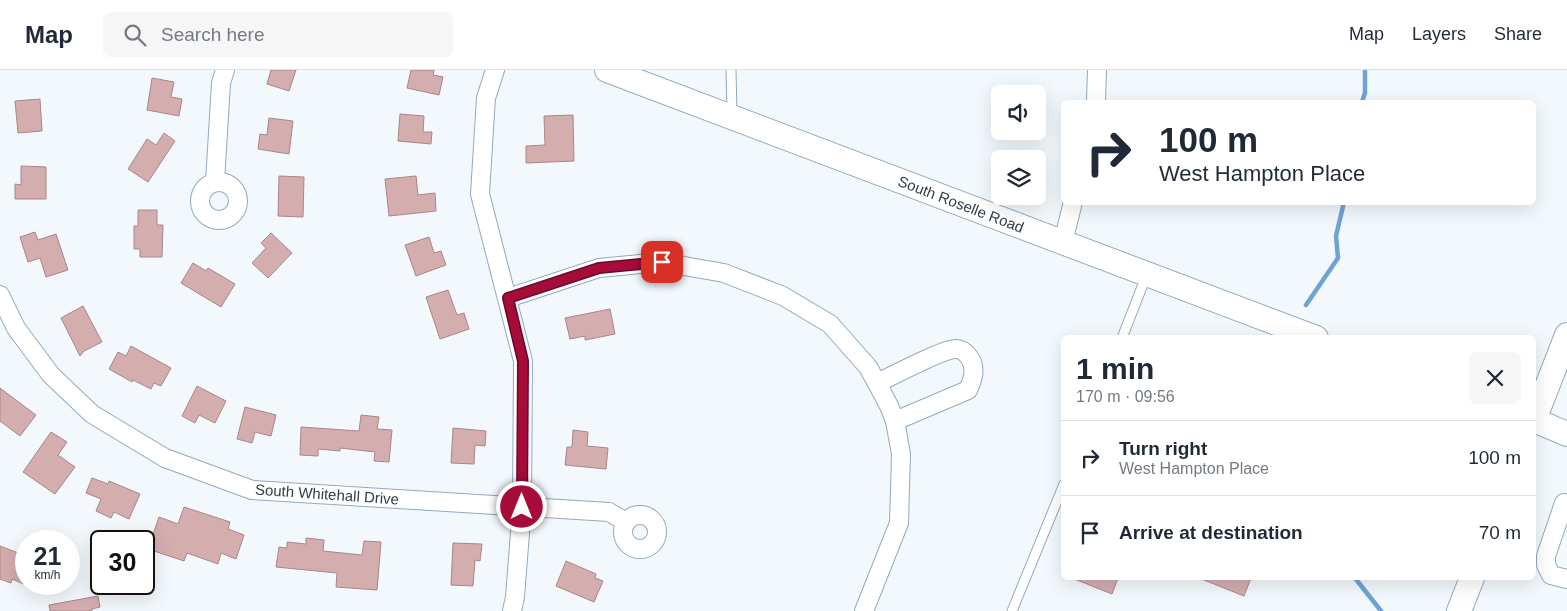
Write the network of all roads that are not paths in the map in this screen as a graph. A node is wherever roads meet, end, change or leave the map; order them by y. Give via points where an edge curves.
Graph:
1 (224, 70) edge
2 (495, 70) edge
3 (731, 70) edge
4 (1097, 70) edge
5 (611, 71) edge
6 (1096, 100) edge
7 (732, 117) junction
8 (216, 182) dead end
9 (1072, 205) edge
10 (1063, 242) junction
11 (1147, 274) junction
12 (0, 295) edge
13 (508, 298) junction
14 (1123, 335) edge
15 (1308, 335) edge
16 (1567, 335) edge
17 (877, 383) junction
18 (1536, 415) edge
19 (895, 421) junction
20 (1536, 421) edge
21 (1567, 434) edge
22 (1061, 491) edge
23 (1564, 503) dead end
24 (522, 507) junction
25 (626, 522) dead end
26 (1567, 579) edge
27 (1471, 580) edge
28 (512, 611) edge
29 (864, 611) edge
30 (1012, 611) edge
31 (1459, 611) edge

1 - 8 street
2 - 13 street via 486,98 480,194
3 - 7 lane
4 - 6 street
5 - 7 main road, South Roselle Road
7 - 10 main road, South Roselle Road
9 - 10 street
10 - 11 main road, South Roselle Road
11 - 14 lane
11 - 15 main road, South Roselle Road
12 - 24 street, South Whitehall Drive via 16,328 51,375 92,414 165,458 252,490
13 - 17 street via 599,268 662,262 724,273 783,296 830,324 868,367
13 - 24 street via 523,361
16 - 18 main road
17 - 19 street
17 - 19 street via 956,349 965,352 974,363 968,390
19 - 29 street via 901,454 899,523
20 - 21 main road
22 - 30 lane
23 - 26 street via 1546,556 1546,565 1551,575
24 - 25 street, South Whitehall Drive via 609,512
24 - 28 street
27 - 31 main road

